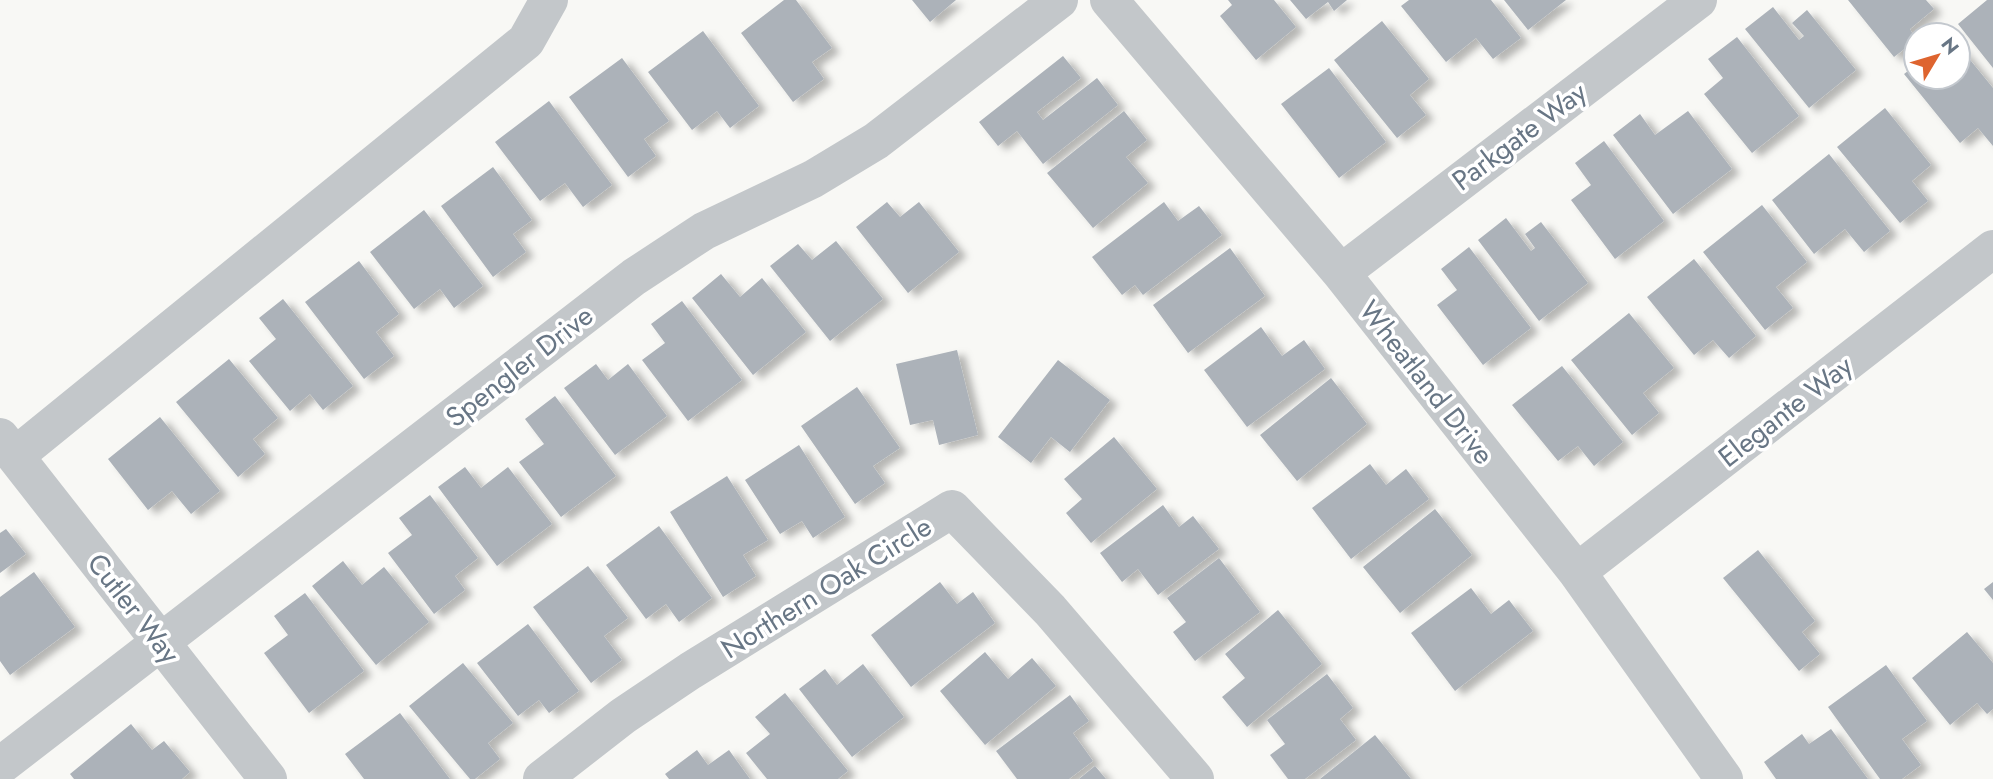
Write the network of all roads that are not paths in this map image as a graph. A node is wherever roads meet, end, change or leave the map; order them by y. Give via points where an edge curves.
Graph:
1 (549, 0) edge
2 (1059, 0) edge
3 (1109, 0) edge
4 (1698, 0) edge
5 (1993, 250) edge
6 (1341, 273) junction
7 (7, 447) edge
8 (1577, 572) junction
9 (161, 641) junction
10 (0, 766) edge
11 (268, 779) edge
12 (542, 779) edge
13 (1195, 779) edge
14 (1724, 779) edge

1 - 7 street via 526,41
2 - 9 street, Spengler Drive via 876,141 661,258
3 - 6 street, Wheatland Drive
4 - 6 street, Parkgate Way
5 - 8 street, Elegante Way
6 - 8 street, Wheatland Drive
7 - 9 street, Cutler Way
8 - 14 street, Wheatland Drive
9 - 10 street, Spengler Drive
9 - 11 street, Cutler Way
12 - 13 street, Northern Oak Circle via 678,679 952,509 1050,610

